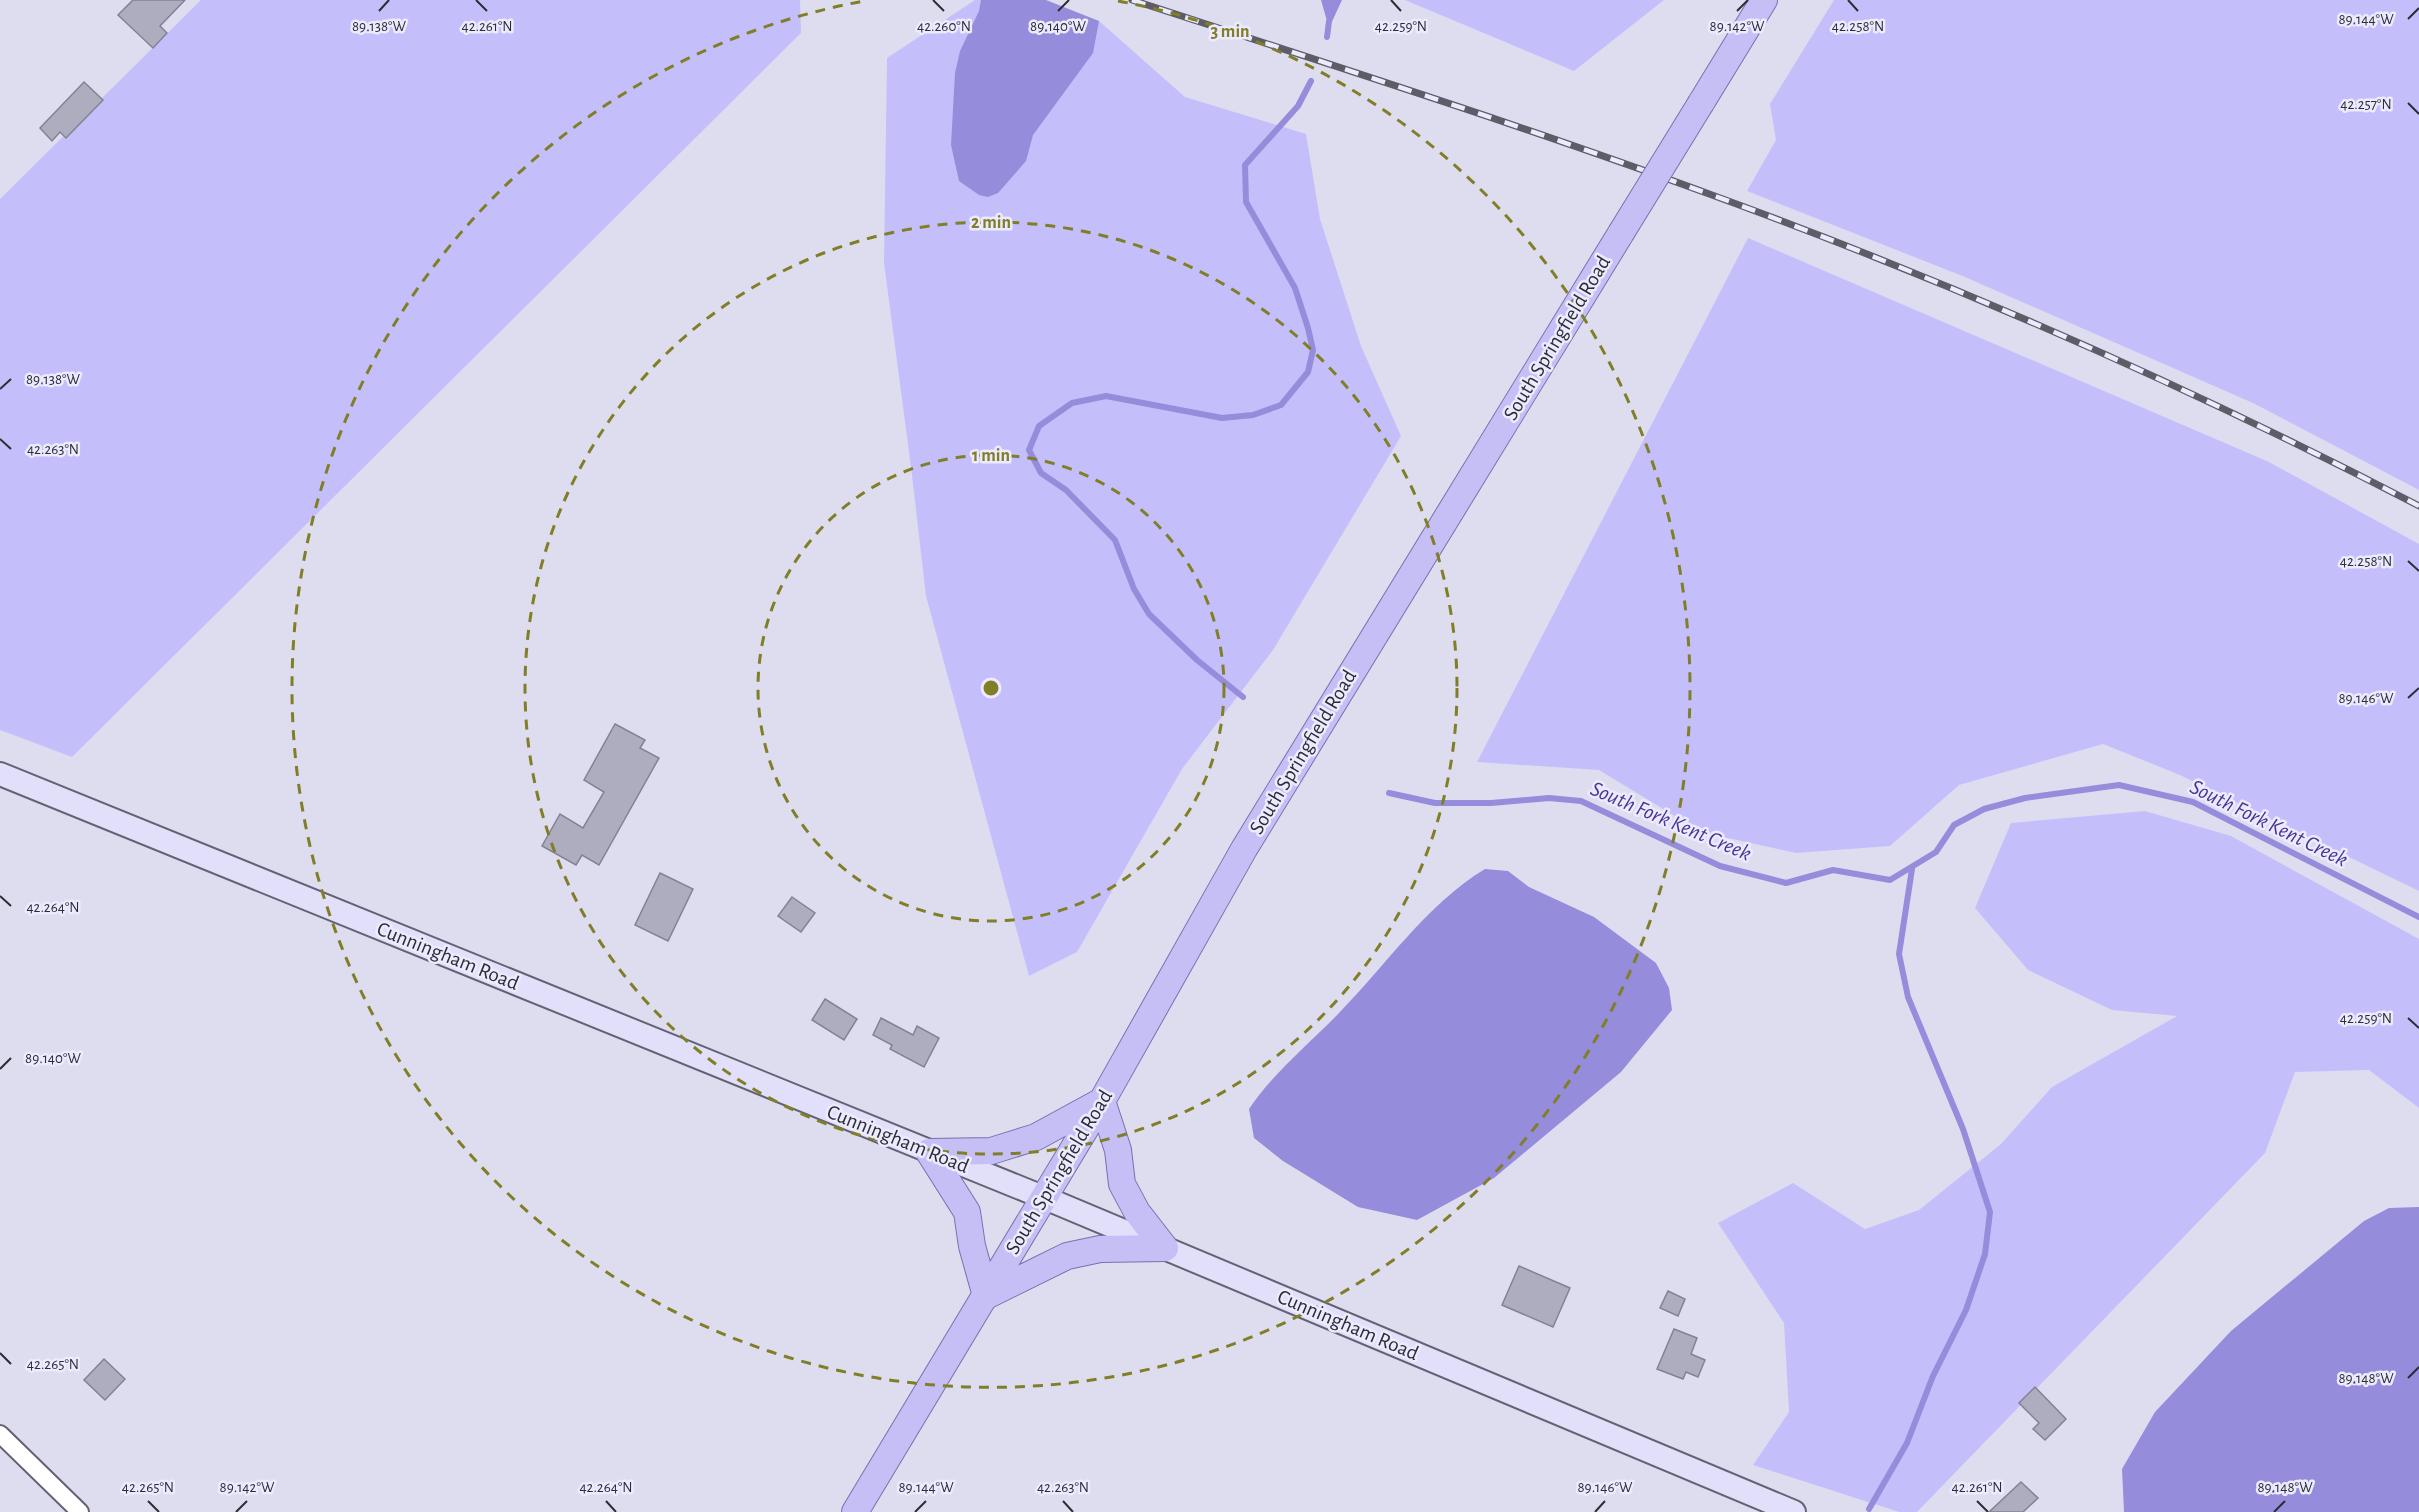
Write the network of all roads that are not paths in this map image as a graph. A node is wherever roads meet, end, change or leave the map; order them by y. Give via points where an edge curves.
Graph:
1 (1764, 0) edge
2 (0, 774) edge
3 (1102, 1101) junction
4 (929, 1152) junction
5 (1045, 1198) junction
6 (1165, 1248) junction
7 (986, 1296) junction
8 (0, 1434) edge
9 (80, 1512) edge
10 (855, 1512) edge
11 (1794, 1512) edge

1 - 3 main road, South Springfield Road, bridge via 1244,849
2 - 4 main road, Cunningham Road
3 - 4 main road via 1036,1137 991,1151
3 - 5 main road, South Springfield Road
3 - 6 main road via 1118,1150 1122,1184 1137,1212
4 - 5 main road, Cunningham Road
4 - 7 main road via 967,1212
5 - 6 main road, Cunningham Road
5 - 7 main road, South Springfield Road
6 - 7 main road via 1100,1249 1067,1256
6 - 11 main road, Cunningham Road
7 - 10 main road, South Springfield Road
8 - 9 street

